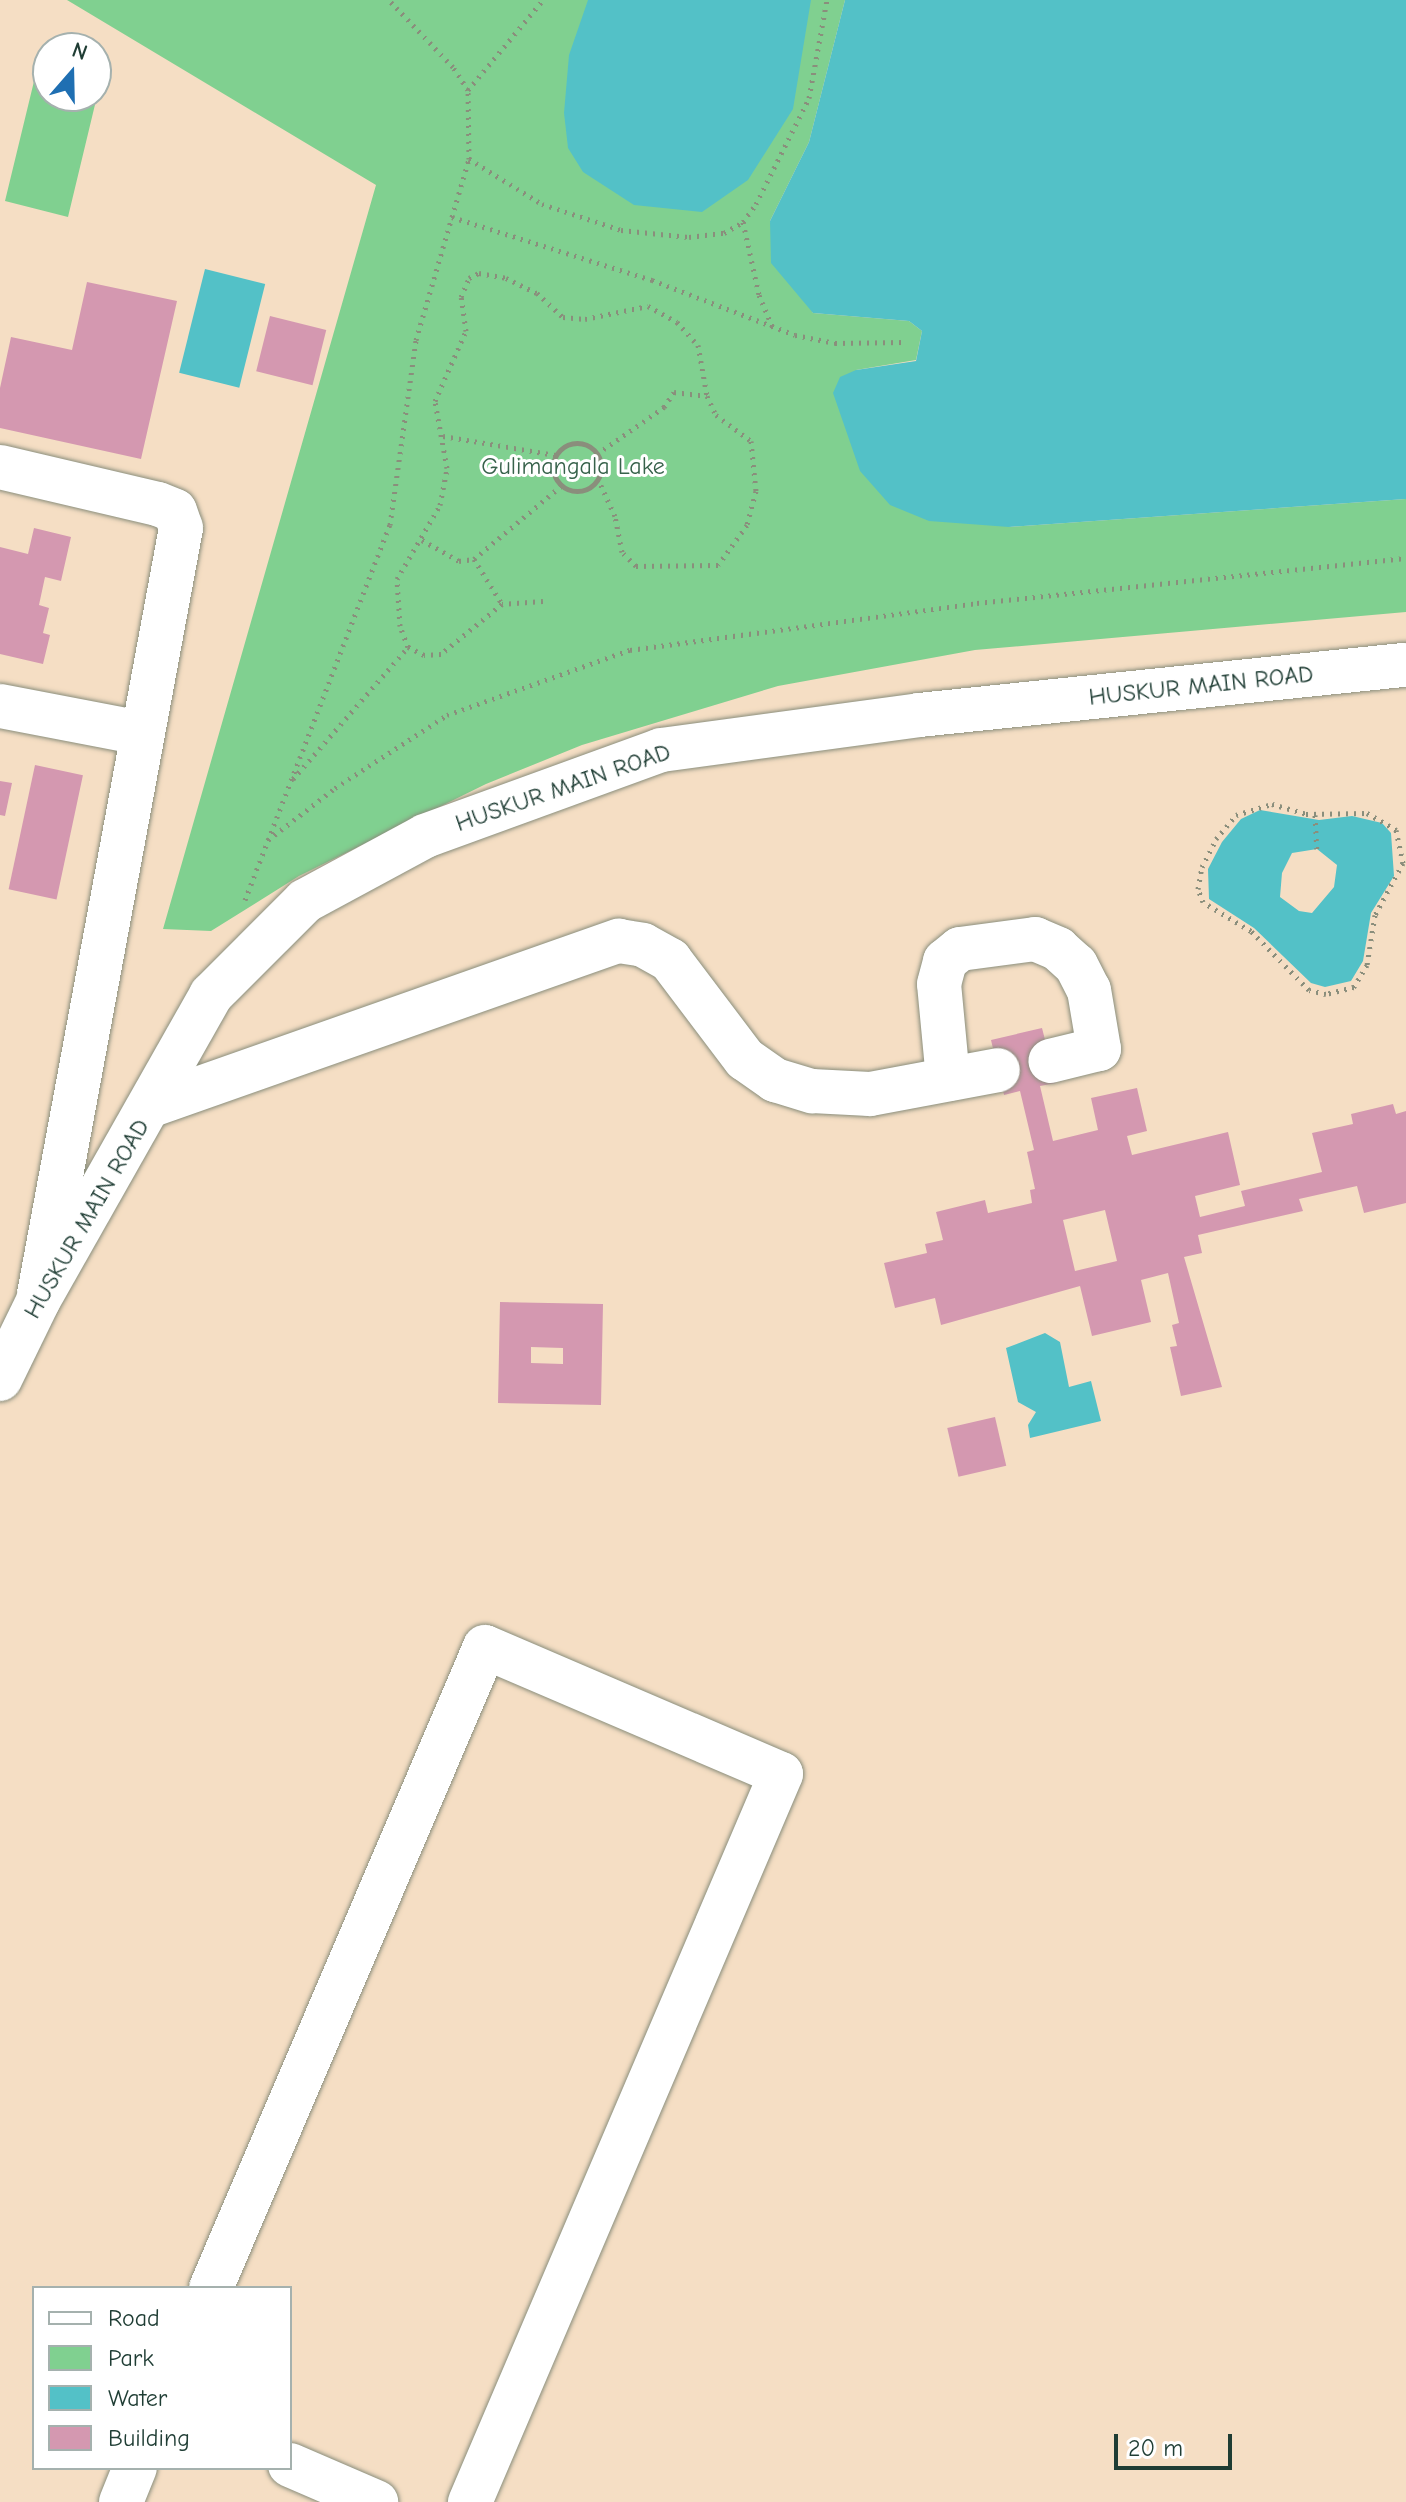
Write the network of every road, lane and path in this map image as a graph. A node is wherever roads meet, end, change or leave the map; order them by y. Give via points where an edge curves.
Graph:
1 (389, 0) edge
2 (543, 0) edge
3 (827, 0) edge
4 (468, 90) junction
5 (469, 159) junction
6 (452, 217) junction
7 (743, 222) junction
8 (773, 328) junction
9 (905, 342) dead end
10 (707, 396) junction
11 (443, 436) junction
12 (597, 454) junction
13 (555, 455) junction
14 (0, 467) edge
15 (598, 479) junction
16 (561, 486) junction
17 (422, 540) junction
18 (1406, 558) edge
19 (474, 559) junction
20 (543, 601) dead end
21 (502, 604) junction
22 (408, 647) junction
23 (1406, 665) edge
24 (0, 706) edge
25 (142, 733) junction
26 (290, 782) junction
27 (1315, 815) junction
28 (1317, 849) dead end
29 (1050, 1061) dead end
30 (998, 1070) dead end
31 (948, 1079) junction
32 (152, 1105) junction
33 (38, 1301) junction
34 (0, 1379) edge
35 (212, 2286) edge
36 (292, 2466) edge
37 (134, 2470) edge
38 (121, 2502) edge
39 (376, 2502) edge
40 (470, 2502) edge

1 - 4 path
2 - 4 path
3 - 7 path via 809,98 781,160
4 - 5 path
5 - 6 path
5 - 7 path via 542,204 621,230 689,237 724,233
6 - 8 path via 652,280
6 - 26 path via 416,340 390,525
7 - 8 path via 759,295
8 - 9 path via 835,343
10 - 11 path via 698,345 677,322 648,306 585,319 563,317 537,293 479,273 462,287 466,331 435,401
10 - 12 path via 674,392 664,407
10 - 15 path via 716,415 751,441 755,464 756,491 747,525 718,565 629,562
11 - 13 path
11 - 17 path via 447,468 440,505
12 - 13 path via 573,443
12 - 15 path
13 - 16 path via 552,466
14 - 25 street via 175,511 179,550
15 - 16 path via 581,492
16 - 19 path
17 - 19 path via 459,561
17 - 22 path via 397,579 400,626
18 - 26 path via 977,603 630,650 447,715 268,840
19 - 21 path
20 - 21 path
21 - 22 path via 441,654 424,655
22 - 26 path
23 - 32 street, HUSKUR MAIN ROAD via 919,715 661,750 425,836 305,901 211,995
24 - 25 street
25 - 33 street
27 - 27 path via 1272,804 1236,815 1216,839 1198,889 1203,902 1251,931 1297,982 1326,994 1354,987 1363,977 1375,915 1403,863 1396,830 1385,819 1354,811
27 - 28 path
29 - 31 street via 1099,1049 1089,990 1076,965 1035,939 960,949 945,961 939,984
30 - 31 street
31 - 32 street via 870,1094 812,1091 775,1080 745,1059 670,960 643,945 619,941
32 - 33 street, HUSKUR MAIN ROAD
33 - 34 street, HUSKUR MAIN ROAD
35 - 40 street via 485,1647 781,1774
36 - 39 street
37 - 38 street

